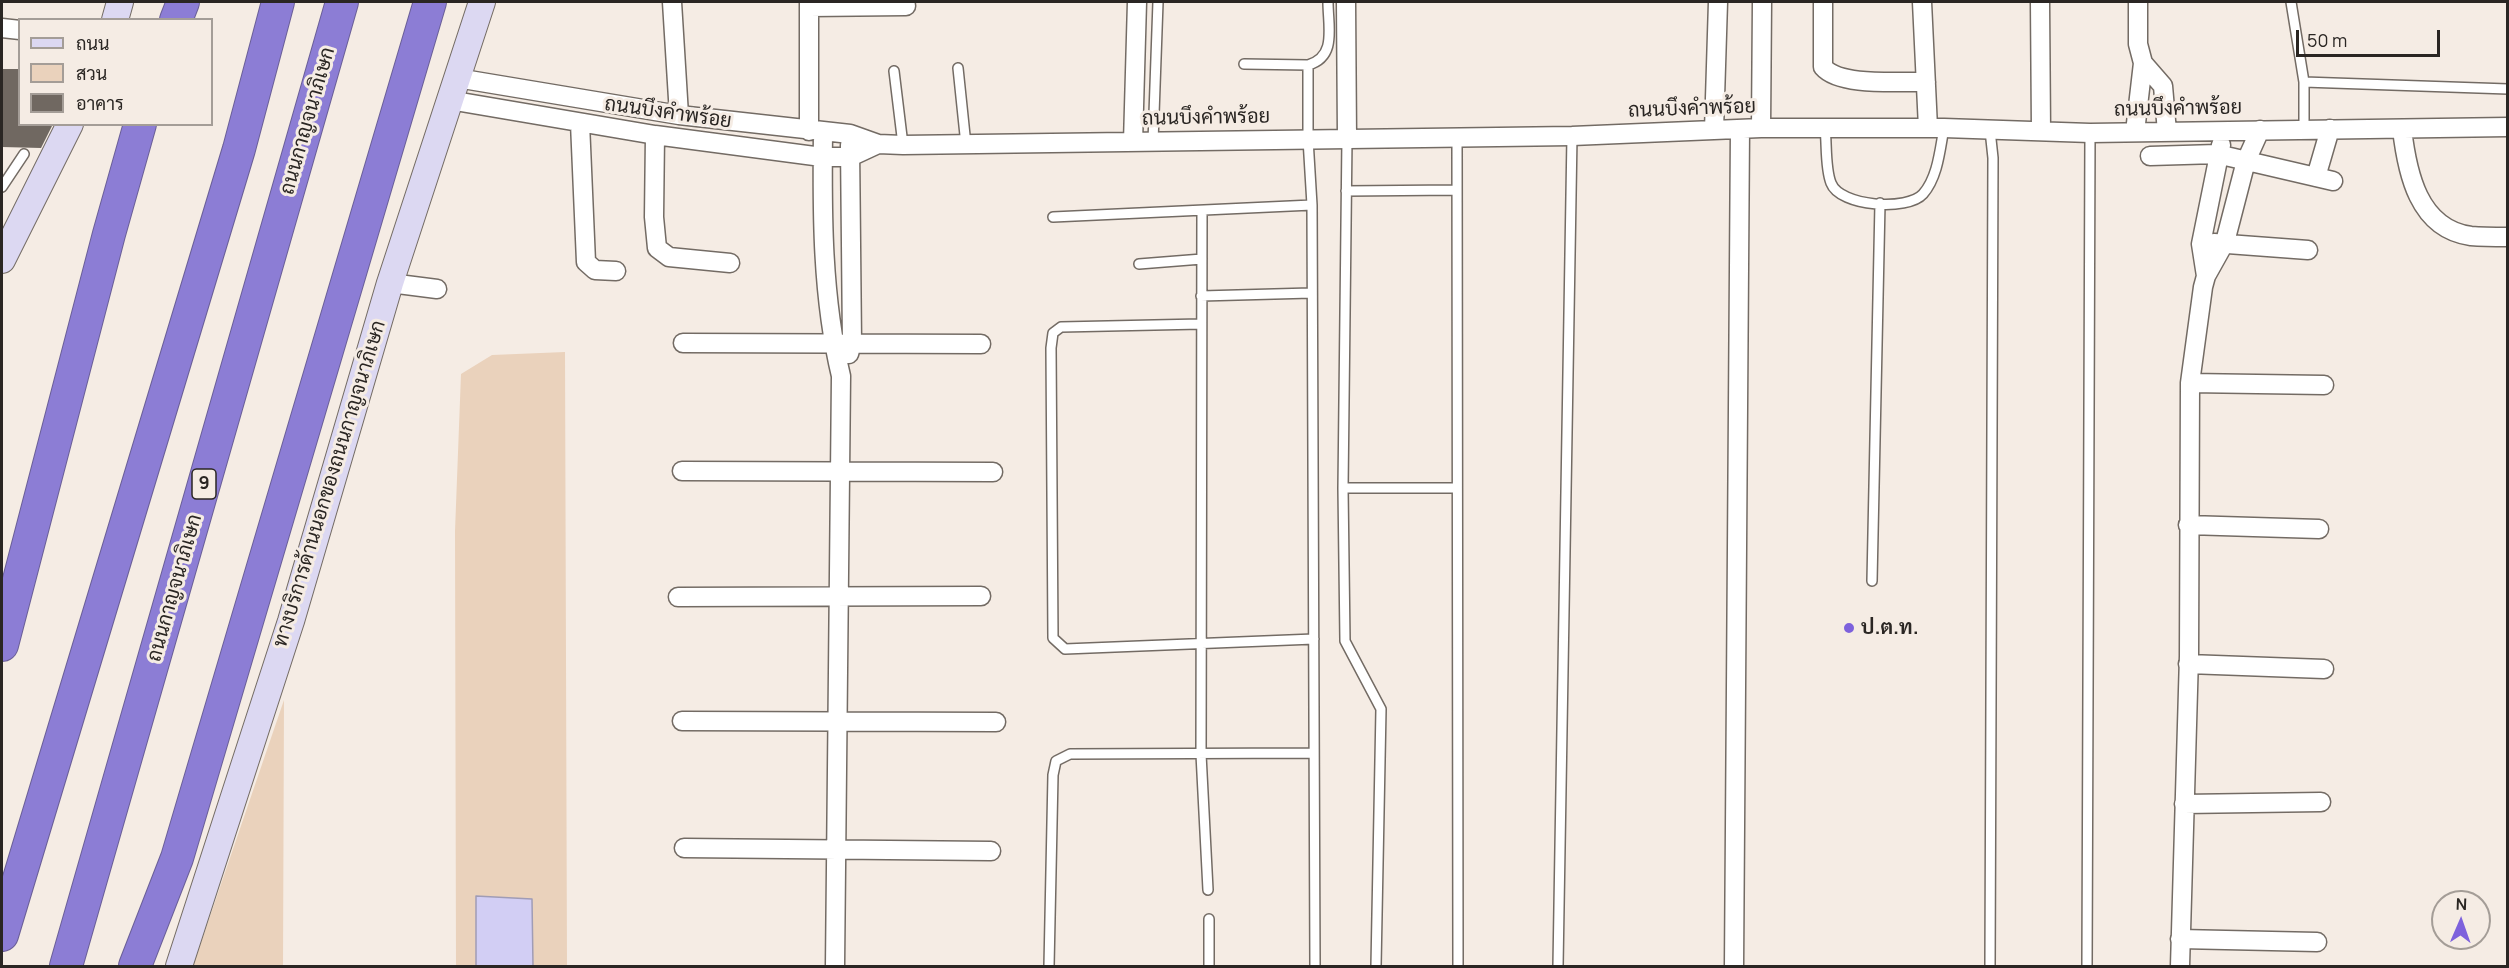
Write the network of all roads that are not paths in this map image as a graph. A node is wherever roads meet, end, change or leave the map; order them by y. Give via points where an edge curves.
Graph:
1 (120, 2) edge
2 (169, 2) edge
3 (183, 2) edge
4 (278, 2) edge
5 (342, 2) edge
6 (430, 2) edge
7 (482, 2) edge
8 (672, 2) edge
9 (1137, 2) edge
10 (1158, 2) edge
11 (1328, 2) edge
12 (1346, 2) edge
13 (1718, 2) edge
14 (1762, 2) edge
15 (1823, 2) edge
16 (1922, 2) edge
17 (2040, 2) edge
18 (2138, 2) edge
19 (2291, 2) edge
20 (809, 4) edge
21 (906, 6) dead end
22 (116, 18) edge
23 (165, 18) edge
24 (177, 18) edge
25 (2, 28) edge
26 (18, 30) edge
27 (2143, 63) junction
28 (1244, 64) dead end
29 (1308, 65) junction
30 (958, 68) dead end
31 (894, 71) dead end
32 (1926, 82) junction
33 (2304, 82) junction
34 (453, 89) junction
35 (2508, 89) edge
36 (679, 114) junction
37 (580, 123) junction
38 (69, 126) edge
39 (139, 126) edge
40 (2508, 127) edge
41 (1761, 128) junction
42 (1825, 128) junction
43 (1936, 128) junction
44 (1740, 129) junction
45 (2304, 129) junction
46 (2330, 129) junction
47 (2403, 129) junction
48 (1714, 130) junction
49 (1990, 130) junction
50 (2226, 130) junction
51 (2260, 130) junction
52 (816, 131) junction
53 (2041, 131) junction
54 (2135, 132) junction
55 (2167, 132) junction
56 (2090, 133) junction
57 (850, 134) junction
58 (655, 135) junction
59 (1572, 136) junction
60 (1457, 137) junction
61 (1347, 138) junction
62 (1308, 139) junction
63 (1133, 142) junction
64 (1153, 142) junction
65 (878, 144) junction
66 (903, 145) junction
67 (966, 145) junction
68 (24, 154) dead end
69 (2217, 154) junction
70 (2150, 156) dead end
71 (850, 157) junction
72 (822, 158) junction
73 (2246, 161) junction
74 (2, 187) edge
75 (1457, 190) junction
76 (1346, 191) junction
77 (1880, 203) junction
78 (1312, 205) junction
79 (1202, 211) junction
80 (1053, 217) dead end
81 (2508, 237) edge
82 (850, 238) junction
83 (824, 240) junction
84 (2225, 243) junction
85 (2201, 244) junction
86 (2308, 250) dead end
87 (1202, 259) junction
88 (2, 260) edge
89 (730, 263) dead end
90 (1139, 264) dead end
91 (616, 272) dead end
92 (2206, 276) junction
93 (390, 283) junction
94 (437, 289) dead end
95 (1311, 293) junction
96 (1202, 296) junction
97 (1201, 324) junction
98 (832, 342) junction
99 (683, 343) dead end
100 (852, 343) junction
101 (981, 344) dead end
102 (841, 376) junction
103 (2190, 383) junction
104 (2324, 385) dead end
105 (682, 471) dead end
106 (838, 471) junction
107 (993, 472) dead end
108 (1343, 488) junction
109 (1456, 488) junction
110 (2188, 525) junction
111 (2319, 529) dead end
112 (1872, 581) dead end
113 (981, 596) dead end
114 (678, 597) dead end
115 (837, 597) junction
116 (1314, 639) junction
117 (2, 645) edge
118 (1202, 646) junction
119 (2188, 664) junction
120 (2324, 669) dead end
121 (682, 721) dead end
122 (996, 722) dead end
123 (837, 723) junction
124 (1313, 753) junction
125 (1201, 754) junction
126 (2321, 802) dead end
127 (2184, 804) junction
128 (684, 848) dead end
129 (836, 848) junction
130 (991, 851) dead end
131 (1208, 890) dead end
132 (1209, 919) dead end
133 (2, 935) edge
134 (2180, 939) junction
135 (2317, 942) dead end
136 (66, 966) edge
137 (135, 966) edge
138 (179, 966) edge
139 (835, 966) edge
140 (1049, 966) edge
141 (1209, 966) edge
142 (1315, 966) edge
143 (1376, 966) edge
144 (1458, 966) edge
145 (1558, 966) edge
146 (1734, 966) edge
147 (1990, 966) edge
148 (2087, 966) edge
149 (2180, 966) edge

1 - 22 main road
2 - 23 highway
3 - 24 highway
4 - 133 highway via 239,149
5 - 136 highway, ถนนกาญจนาภิเษก / 9
6 - 137 highway via 177,858
7 - 34 main road, ทางบริการด้านนอกของถนนกาญจนาภิเษก
8 - 36 street
9 - 63 street
10 - 64 lane
11 - 29 lane via 1327,53 1321,61
12 - 61 street
13 - 48 street
14 - 41 street
15 - 32 street via 1823,67 1827,71 1855,80
16 - 32 street
17 - 53 street
18 - 27 street via 2138,44
19 - 33 lane
20 - 21 street
20 - 52 street
25 - 26 street
27 - 54 street
27 - 55 street via 2163,86
28 - 29 lane
29 - 62 lane
30 - 67 lane
31 - 66 lane
32 - 43 street
33 - 35 lane
33 - 45 lane
34 - 36 street, ถนนบึงคำพร้อย
34 - 37 street, ถนนบึงคำพร้อย
34 - 93 main road, ทางบริการด้านนอกของถนนกาญจนาภิเษก
36 - 52 street, ถนนบึงคำพร้อย
37 - 58 street, ถนนบึงคำพร้อย
37 - 91 street via 586,262 594,270
38 - 88 main road
39 - 117 highway
40 - 47 street, ถนนบึงคำพร้อย
41 - 42 street, ถนนบึงคำพร้อย
41 - 44 street, ถนนบึงคำพร้อย
42 - 43 street, ถนนบึงคำพร้อย
42 - 77 lane via 1831,184 1844,198
43 - 49 street, ถนนบึงคำพร้อย
43 - 77 lane via 1931,181 1923,195 1912,202
44 - 48 street, ถนนบึงคำพร้อย
44 - 146 street
45 - 46 street, ถนนบึงคำพร้อย
45 - 51 street, ถนนบึงคำพร้อย
46 - 47 street, ถนนบึงคำพร้อย
46 - 73 street via 2325,179
47 - 81 street via 2407,168 2418,196 2437,223 2469,236
48 - 59 street, ถนนบึงคำพร้อย
49 - 53 street, ถนนบึงคำพร้อย
49 - 147 lane
50 - 51 street, ถนนบึงคำพร้อย
50 - 55 street, ถนนบึงคำพร้อย
50 - 69 street
51 - 73 street
52 - 57 street, ถนนบึงคำพร้อย
52 - 72 street
53 - 56 street, ถนนบึงคำพร้อย
54 - 55 street, ถนนบึงคำพร้อย
54 - 56 street, ถนนบึงคำพร้อย
56 - 148 lane
57 - 65 street, ถนนบึงคำพร้อย
57 - 71 street
58 - 72 street, ถนนบึงคำพร้อย
58 - 89 street via 657,248 669,257
59 - 60 street, ถนนบึงคำพร้อย
59 - 145 lane
60 - 61 street, ถนนบึงคำพร้อย
60 - 75 lane
61 - 62 street, ถนนบึงคำพร้อย
61 - 76 lane
62 - 64 street, ถนนบึงคำพร้อย
62 - 78 lane
63 - 64 street, ถนนบึงคำพร้อย
63 - 67 street, ถนนบึงคำพร้อย
65 - 66 street, ถนนบึงคำพร้อย
65 - 71 street, ถนนบึงคำพร้อย
66 - 67 street, ถนนบึงคำพร้อย
68 - 74 lane
69 - 70 street
69 - 73 street
69 - 85 street
71 - 72 street, ถนนบึงคำพร้อย
71 - 82 street
72 - 83 street
73 - 84 street
75 - 76 lane
75 - 109 lane
76 - 108 lane
77 - 112 lane
78 - 79 lane
78 - 95 lane
79 - 80 lane
79 - 87 lane
82 - 83 street
82 - 100 street
83 - 98 street
84 - 85 street
84 - 86 street
84 - 92 street
85 - 92 street
87 - 90 lane
87 - 96 lane
92 - 103 street
93 - 94 street
93 - 138 main road, ทางบริการด้านนอกของถนนกาญจนาภิเษก via 291,621
95 - 96 lane
95 - 116 lane
96 - 97 lane
97 - 118 lane
97 - 118 lane via 1061,327 1053,333 1051,348 1053,638 1065,649
98 - 99 street
98 - 100 street
98 - 102 street
100 - 101 street
100 - 102 street
102 - 106 street
103 - 104 street
103 - 110 street
105 - 106 street
106 - 107 street
106 - 115 street
108 - 109 lane
108 - 143 lane via 1345,641 1381,709
109 - 144 lane
110 - 111 street
110 - 119 street
113 - 115 street
114 - 115 street
115 - 123 street
116 - 118 lane
116 - 124 lane
118 - 125 lane
119 - 120 street
119 - 127 street
121 - 123 street
122 - 123 street
123 - 129 street
124 - 125 lane
124 - 142 lane
125 - 131 lane
125 - 140 lane via 1070,754 1056,760
126 - 127 street
127 - 134 street
128 - 129 street
129 - 130 street
129 - 139 street
132 - 141 lane
134 - 135 street
134 - 149 street

